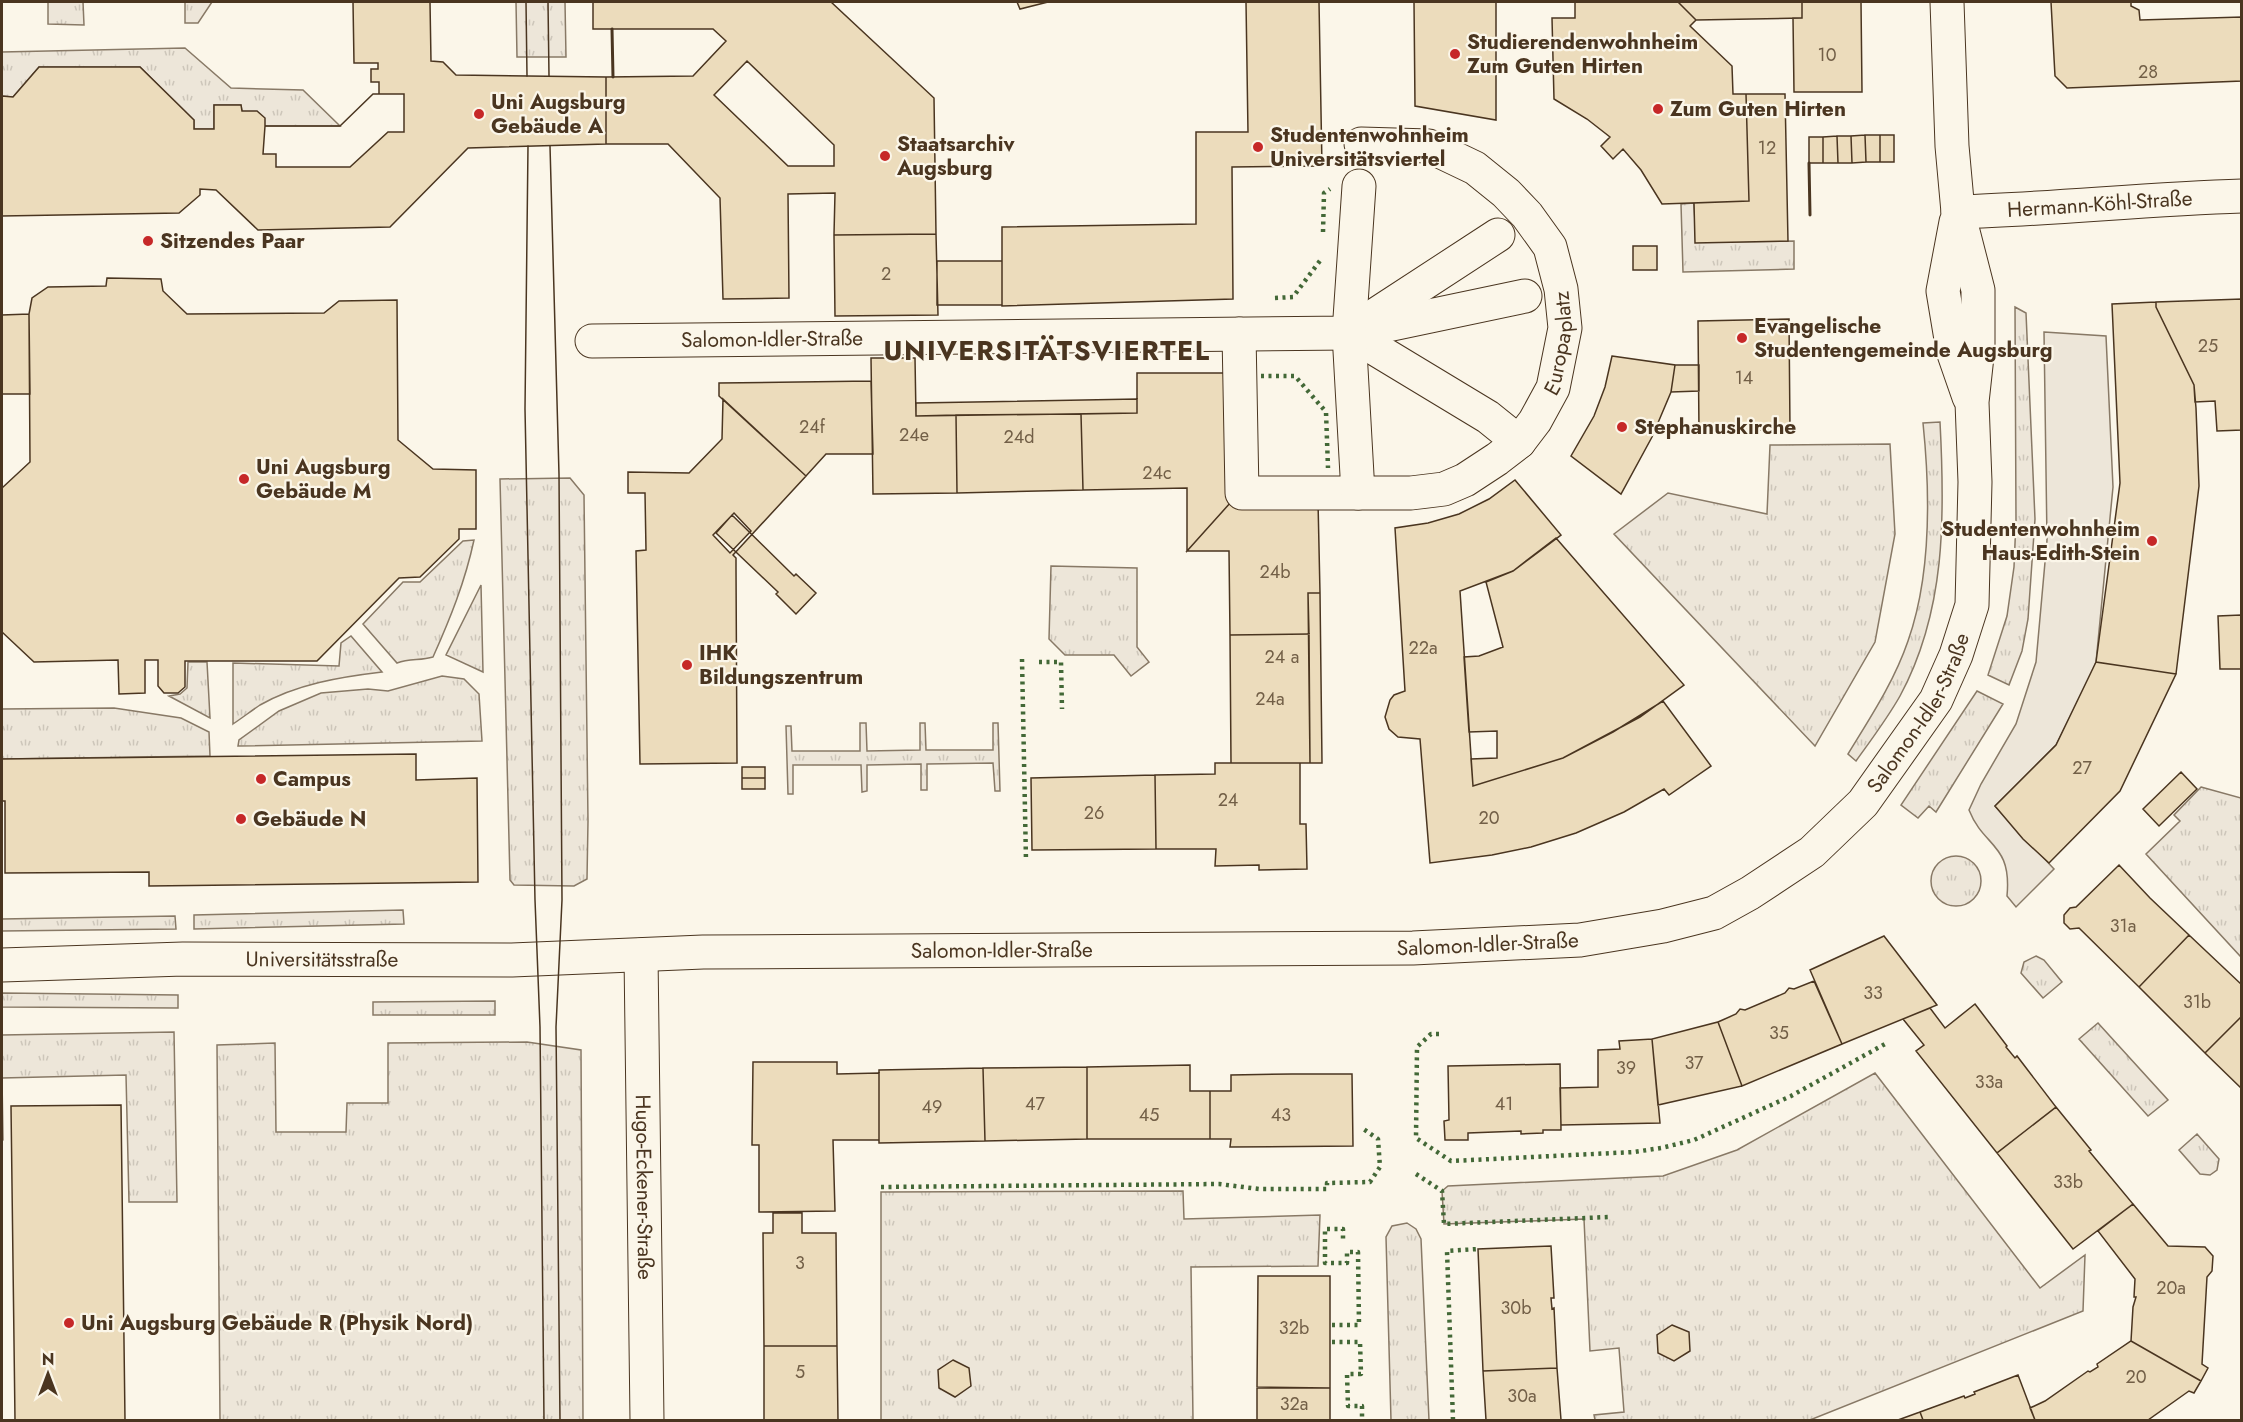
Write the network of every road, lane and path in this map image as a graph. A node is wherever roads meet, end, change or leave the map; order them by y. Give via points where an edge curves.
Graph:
1 (1947, 2) edge
2 (1361, 144) dead end
3 (1359, 186) dead end
4 (2241, 196) edge
5 (1958, 212) junction
6 (1498, 235) dead end
7 (1525, 296) dead end
8 (1349, 333) junction
9 (1239, 334) junction
10 (592, 341) dead end
11 (1519, 442) junction
12 (1358, 493) junction
13 (641, 955) junction
14 (2, 965) edge
15 (647, 1420) edge

1 - 5 street, Salomon-Idler-Straße
2 - 11 street, Europaplatz via 1429,146 1475,168 1527,215 1550,247 1561,289 1565,328 1553,388
3 - 8 street
4 - 5 street, Hermann-Köhl-Straße
5 - 13 street, Salomon-Idler-Straße via 1943,291 1953,351 1972,402 1972,605 1936,700 1863,803 1812,852 1750,893 1714,913 1580,940 1413,948 860,950
6 - 8 street
7 - 8 street, Europaplatz
8 - 9 street, Salomon-Idler-Straße
8 - 11 street via 1488,417
8 - 12 street
9 - 10 street, Salomon-Idler-Straße
9 - 12 street, Europaplatz via 1242,493
11 - 12 street, Europaplatz via 1465,480 1444,489
13 - 14 street, Universitätsstraße via 512,960 183,959
13 - 15 street, Hugo-Eckener-Straße

